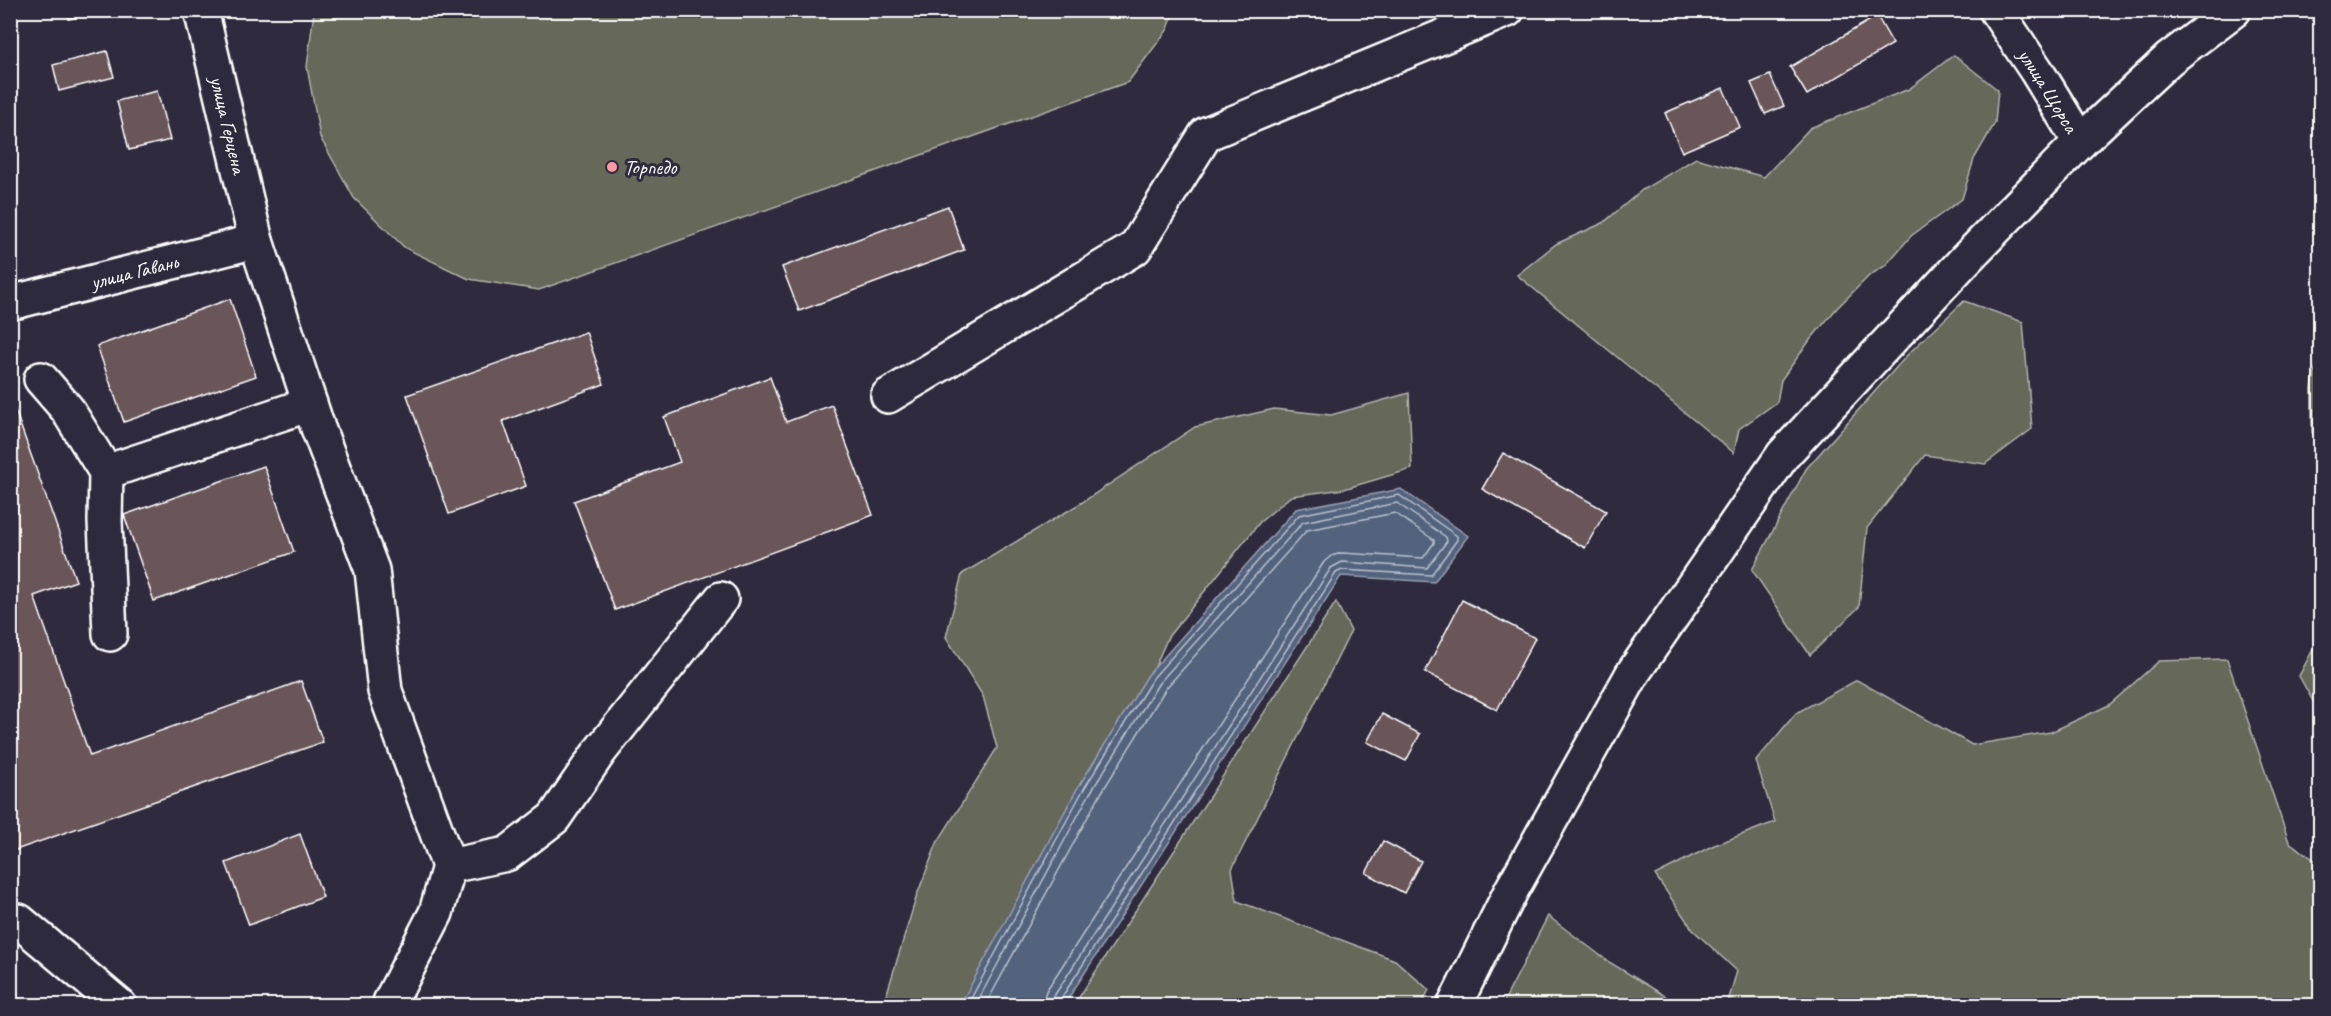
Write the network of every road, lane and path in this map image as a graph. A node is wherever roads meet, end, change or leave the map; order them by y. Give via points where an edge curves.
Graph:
1 (201, 10) edge
2 (1507, 10) edge
3 (1996, 10) edge
4 (2234, 10) edge
5 (2080, 142) junction
6 (256, 241) junction
7 (10, 303) edge
8 (41, 380) dead end
9 (888, 396) dead end
10 (310, 404) junction
11 (106, 472) junction
12 (721, 598) dead end
13 (110, 634) dead end
14 (449, 866) junction
15 (19, 921) dead end
16 (390, 1004) edge
17 (120, 1005) edge
18 (1454, 1005) edge

1 - 6 main road, улица Герцена
2 - 9 main road via 1206,134 1136,248
3 - 5 main road, улица Щорса
4 - 5 main road via 2169,59
5 - 18 main road via 1783,455 1633,673 1511,891
6 - 7 main road, улица Гавань
6 - 10 main road, улица Герцена
8 - 11 main road via 67,409
10 - 11 main road
10 - 14 main road, улица Герцена via 372,570 385,691
11 - 13 main road
12 - 14 main road via 600,751 554,818 507,854
14 - 16 main road via 436,913
15 - 17 main road

